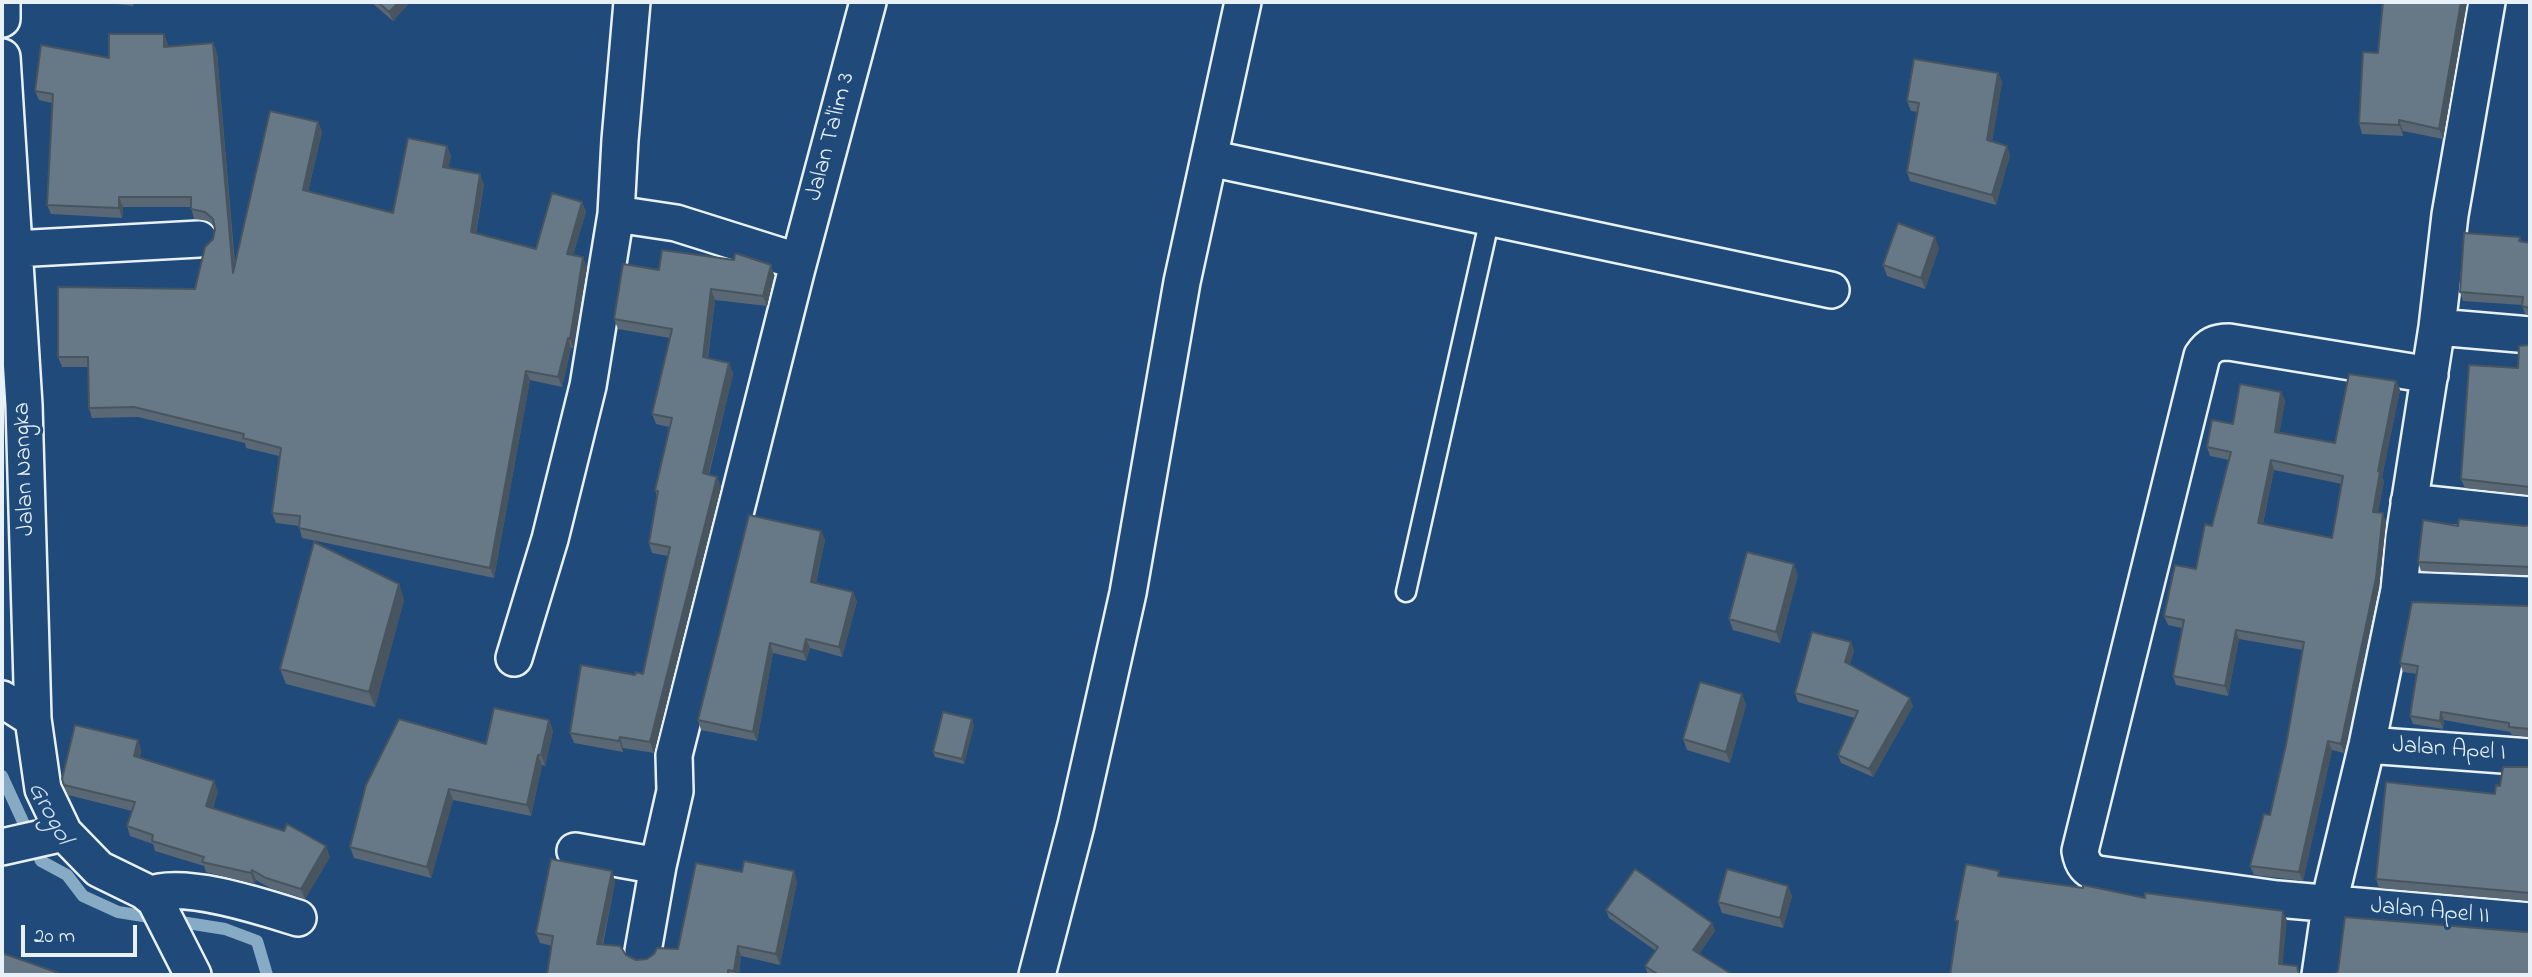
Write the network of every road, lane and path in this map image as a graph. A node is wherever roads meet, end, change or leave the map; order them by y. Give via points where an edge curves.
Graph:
1 (2, 2) edge
2 (632, 2) edge
3 (868, 2) edge
4 (1243, 2) edge
5 (2487, 2) edge
6 (2, 19) edge
7 (2, 57) edge
8 (1209, 158) junction
9 (616, 214) junction
10 (1490, 218) junction
11 (199, 239) dead end
12 (14, 249) junction
13 (796, 272) junction
14 (1831, 290) dead end
15 (2437, 327) junction
16 (2530, 335) edge
17 (2430, 375) junction
18 (2409, 502) junction
19 (2530, 516) edge
20 (2399, 590) junction
21 (1406, 592) dead end
22 (2530, 595) edge
23 (514, 658) dead end
24 (2, 699) edge
25 (33, 719) junction
26 (2367, 746) junction
27 (2530, 757) edge
28 (54, 836) junction
29 (5, 846) edge
30 (575, 851) dead end
31 (658, 866) junction
32 (152, 897) junction
33 (2330, 904) junction
34 (298, 918) dead end
35 (2530, 921) edge
36 (643, 951) dead end
37 (188, 968) edge
38 (1037, 975) edge
39 (2320, 975) edge

1 - 6 street
2 - 9 street
3 - 13 street, Jalan Ta'lim 3
4 - 8 street
5 - 15 street via 2450,215
7 - 12 street, Jalan Nangka
8 - 10 street
8 - 38 street via 1182,282 1128,593
9 - 13 street via 712,233 787,258
9 - 23 street via 588,386
10 - 14 street
10 - 21 lane
11 - 12 street
12 - 25 street, Jalan Nangka
13 - 31 street, Jalan Ta'lim 3 via 674,755 675,790
15 - 16 street
15 - 17 street
17 - 18 street
17 - 33 street, Jalan Apel II via 2229,342 2206,350 2080,851 2085,866 2098,873
18 - 19 street
18 - 20 street
20 - 22 street
20 - 26 street
24 - 25 street
25 - 28 street, Jalan Nangka
26 - 27 street, Jalan Apel I
26 - 33 street
28 - 29 street
28 - 32 street, Jalan Nangka via 99,869
30 - 31 street
31 - 36 street, Jalan Ta'lim 3
32 - 34 street via 159,890 174,890 259,905
32 - 37 street
33 - 35 street, Jalan Apel II
33 - 39 street

